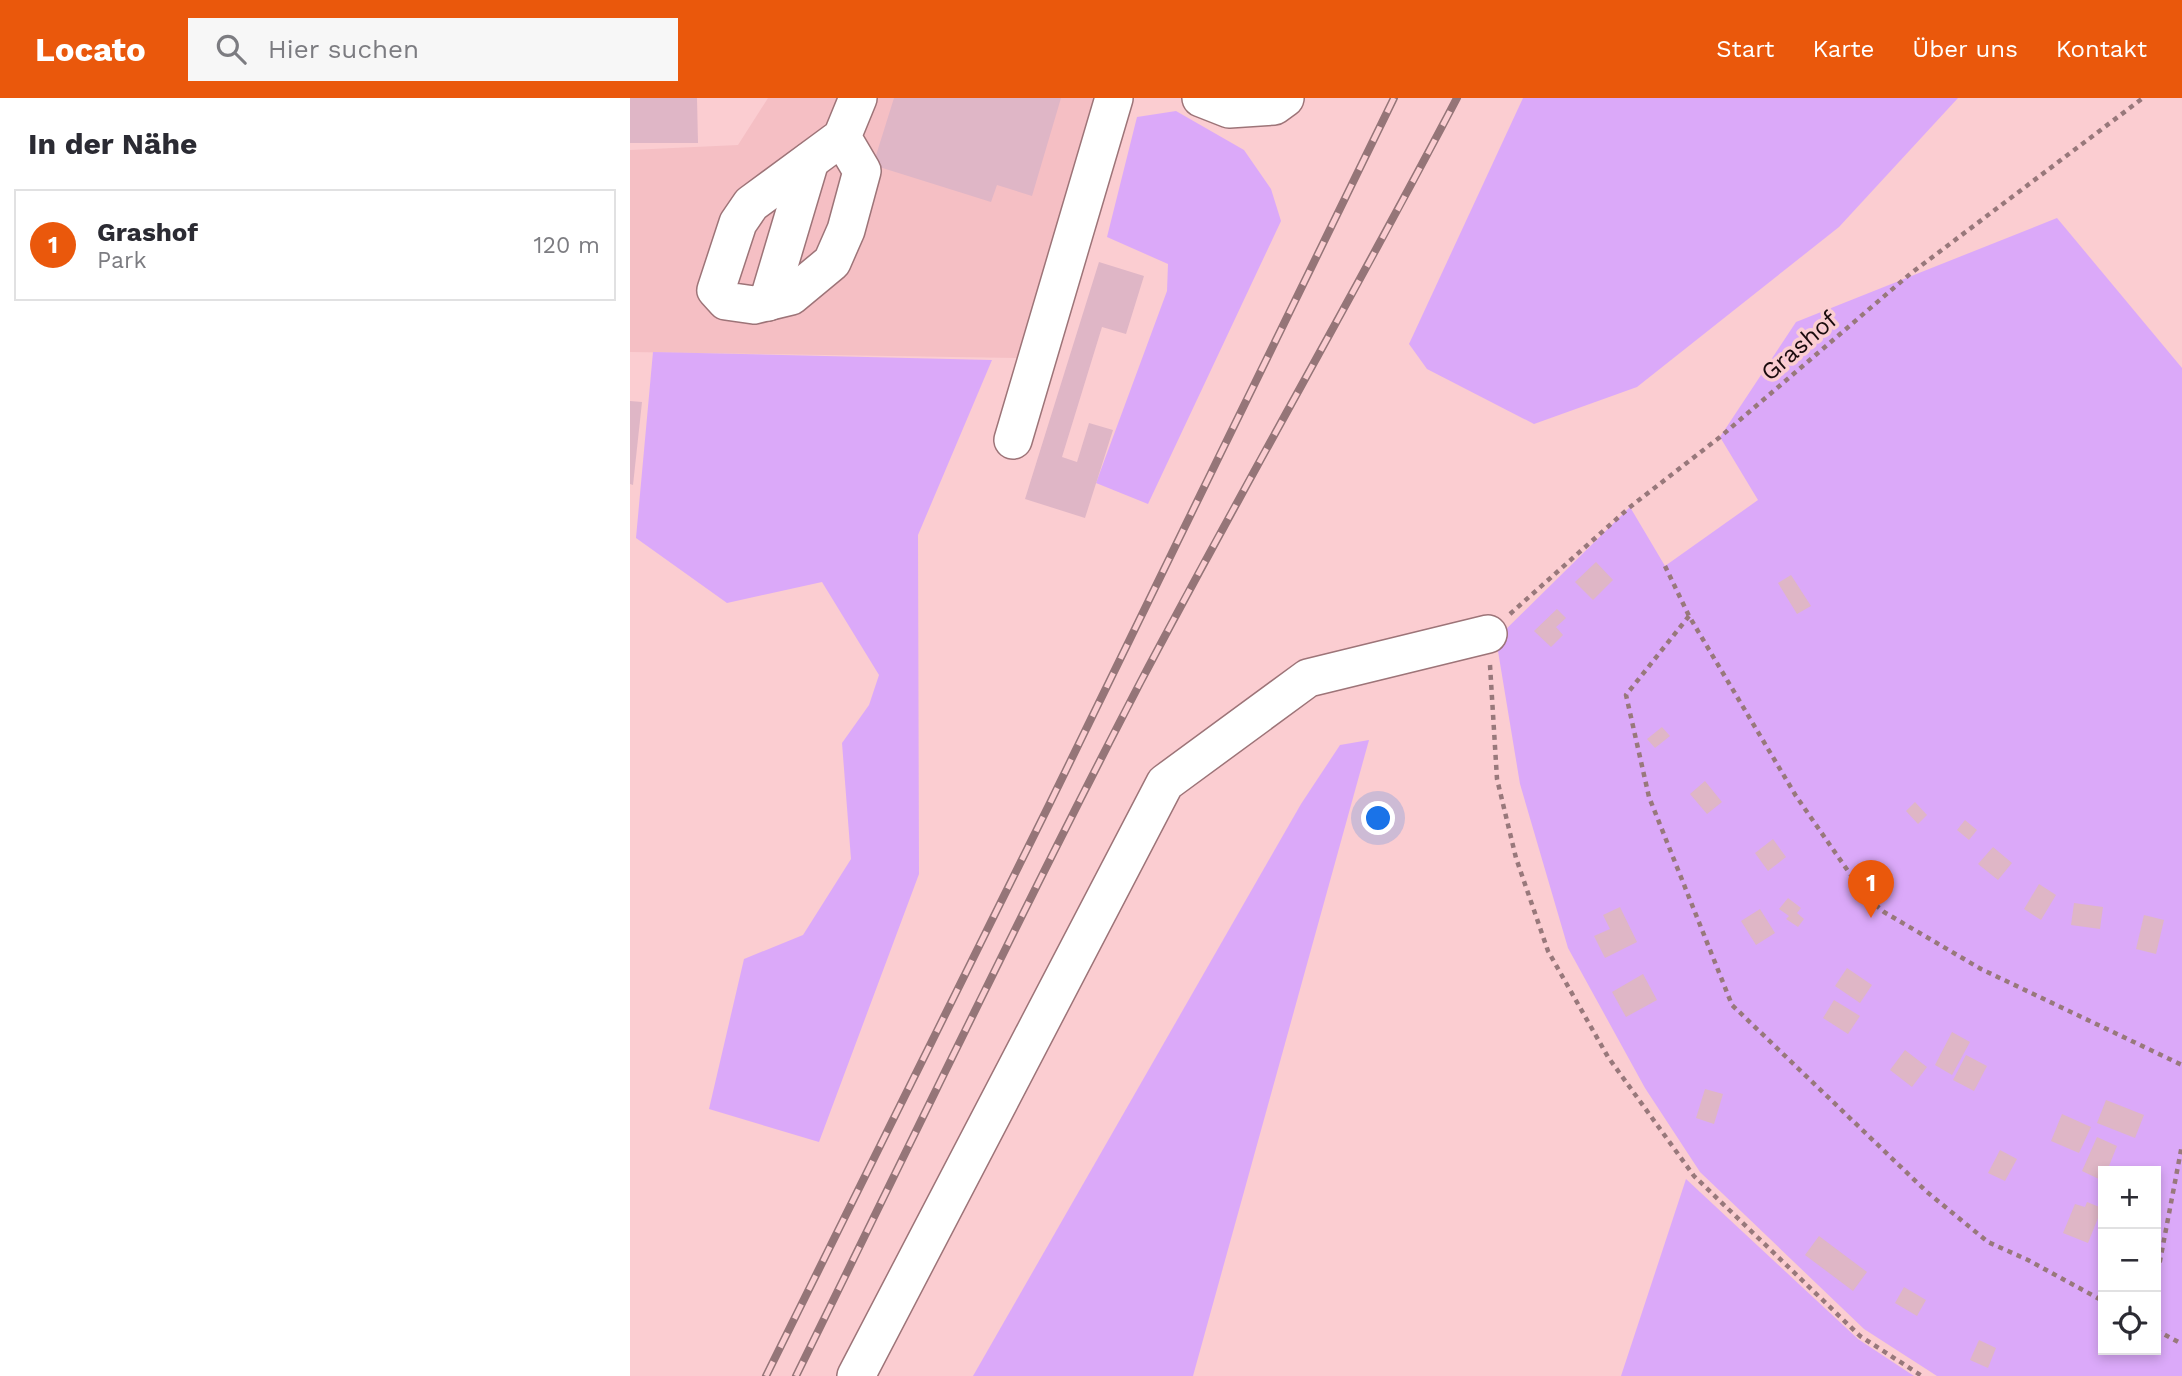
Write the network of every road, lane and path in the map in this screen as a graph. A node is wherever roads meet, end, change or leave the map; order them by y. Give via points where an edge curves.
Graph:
1 (858, 98) edge
2 (1114, 98) edge
3 (1201, 98) edge
4 (1285, 98) edge
5 (2143, 98) edge
6 (842, 137) junction
7 (810, 161) junction
8 (768, 302) junction
9 (1013, 440) dead end
10 (1665, 566) dead end
11 (1689, 616) junction
12 (1488, 634) junction
13 (2182, 1065) edge
14 (2182, 1145) edge
15 (2161, 1256) edge
16 (2098, 1298) edge
17 (2161, 1333) edge
18 (2182, 1344) edge
19 (856, 1376) edge
20 (1922, 1376) edge

1 - 6 lane
2 - 9 lane
3 - 4 lane via 1229,109 1274,106
5 - 12 path, Grashof via 1910,274 1720,437 1630,507
6 - 7 lane
6 - 8 lane via 862,171 837,251 832,262 790,296
7 - 8 lane
7 - 8 lane via 751,204 738,223 722,269 716,290 726,301
10 - 11 path
11 - 13 path via 1796,796 1866,897 1981,969
11 - 16 path via 1626,695 1648,797 1732,1005 1927,1192 1988,1242
12 - 19 lane via 1308,678 1165,783
12 - 20 path via 1497,779 1516,858 1548,951 1608,1057 1694,1176 1860,1336
14 - 15 path
17 - 18 path

